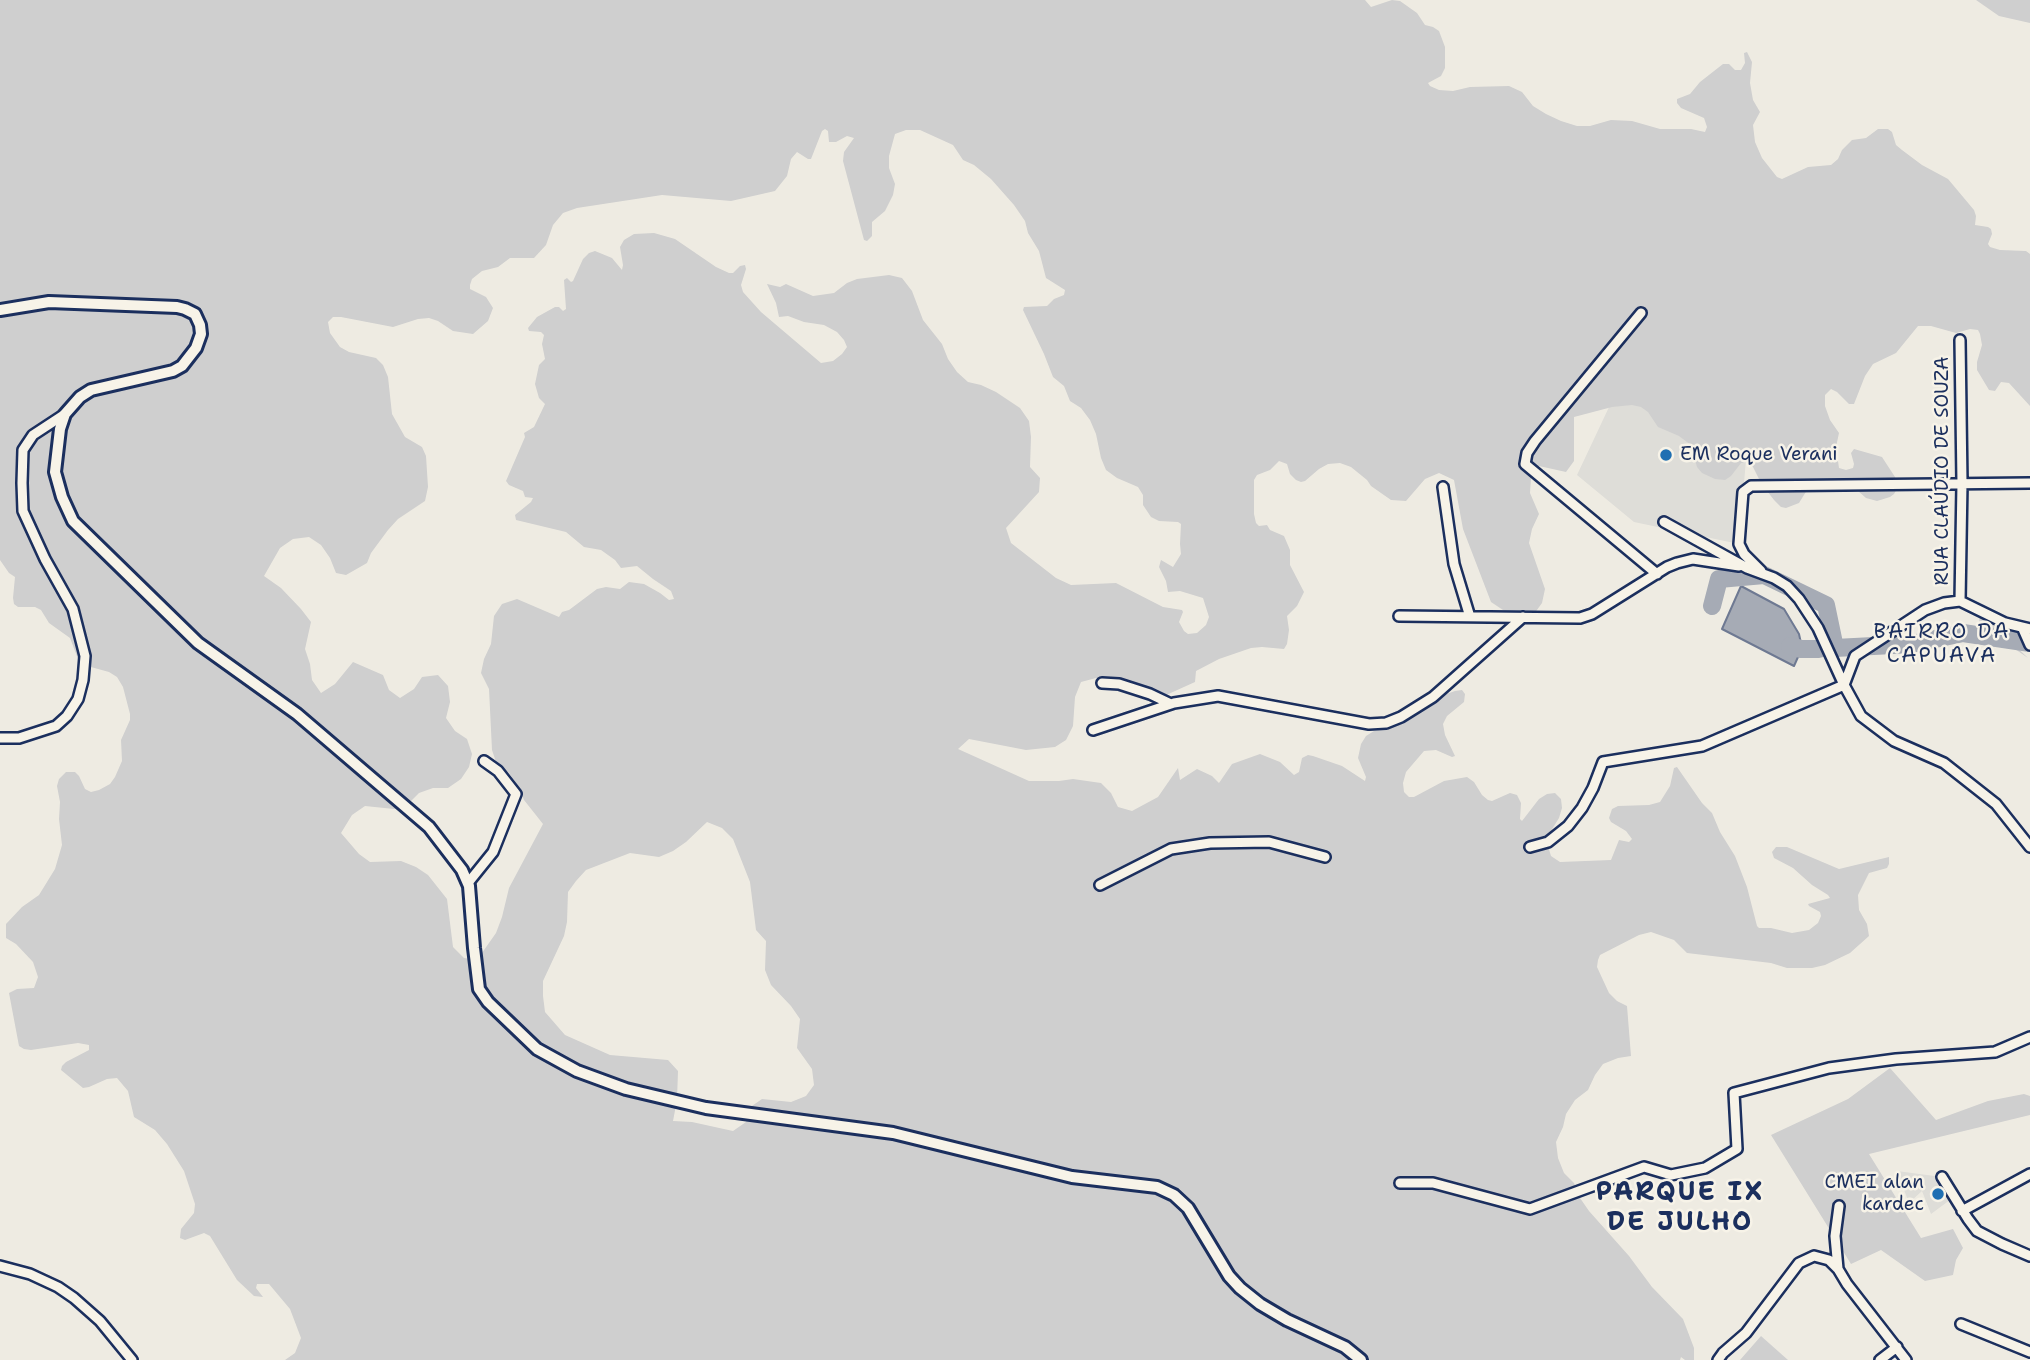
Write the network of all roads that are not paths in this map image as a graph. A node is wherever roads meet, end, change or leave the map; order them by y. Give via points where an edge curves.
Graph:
1 (0, 310) edge
2 (1642, 313) dead end
3 (1960, 341) dead end
4 (65, 414) junction
5 (2030, 483) edge
6 (1962, 484) junction
7 (1443, 487) dead end
8 (1664, 522) dead end
9 (1747, 568) junction
10 (1657, 574) junction
11 (1764, 575) junction
12 (1961, 601) junction
13 (1399, 616) dead end
14 (1471, 617) junction
15 (1523, 617) junction
16 (2026, 628) edge
17 (2030, 645) edge
18 (1102, 683) dead end
19 (1844, 685) junction
20 (1171, 704) junction
21 (1093, 730) dead end
22 (0, 738) edge
23 (484, 761) dead end
24 (1531, 847) dead end
25 (2030, 847) edge
26 (1325, 856) dead end
27 (468, 883) junction
28 (1100, 885) dead end
29 (2030, 1037) edge
30 (2030, 1174) edge
31 (1942, 1177) dead end
32 (1400, 1183) dead end
33 (1839, 1206) dead end
34 (1962, 1211) junction
35 (2030, 1255) edge
36 (0, 1266) edge
37 (1838, 1269) junction
38 (1961, 1324) dead end
39 (1896, 1347) junction
40 (2030, 1352) edge
41 (132, 1360) edge
42 (1362, 1360) edge
43 (1718, 1360) edge
44 (1880, 1360) edge
45 (1906, 1360) edge

1 - 4 street via 49,302 177,306 195,314 201,334 182,366 90,390
2 - 10 street via 1559,411 1527,453 1525,464
3 - 6 street, RUA CLAÚDIO DE SOUZA
4 - 22 street via 33,435 23,450 23,511 73,610 85,656 83,680 78,699 56,726 19,738
4 - 27 street via 55,472 73,521 198,643 297,714 429,827
5 - 6 street
6 - 11 street via 1751,486 1743,492 1739,544
6 - 12 street, RUA CLAÚDIO DE SOUZA
7 - 14 street via 1454,564
8 - 9 street
9 - 10 street via 1693,559
9 - 11 street
10 - 15 street via 1580,618
11 - 19 street via 1787,586 1800,599
12 - 16 street
12 - 19 street via 1925,610 1855,656
13 - 14 street
14 - 15 street
15 - 20 street via 1433,697 1386,723 1369,724 1218,696
16 - 17 street
18 - 20 street via 1119,684
19 - 24 street via 1702,746 1603,762 1593,788 1568,826 1548,842
19 - 25 street via 1861,716 1894,741 1944,763 1997,804
20 - 21 street
23 - 27 street via 516,794 493,852
26 - 28 street via 1269,842 1210,843 1171,849
27 - 42 street via 479,989 537,1049 577,1071 626,1089 706,1108 894,1133 1072,1177 1157,1187 1188,1208 1240,1288 1287,1320
29 - 32 street via 1995,1052 1829,1068 1734,1093 1737,1149 1705,1168 1671,1175 1644,1167 1530,1209 1433,1183
30 - 34 street
31 - 34 street
33 - 37 street via 1835,1236
34 - 35 street via 1977,1231
36 - 41 street via 30,1273 74,1298
37 - 39 street
37 - 43 street via 1822,1257 1799,1263 1746,1333
38 - 40 street
39 - 44 street
39 - 45 street

